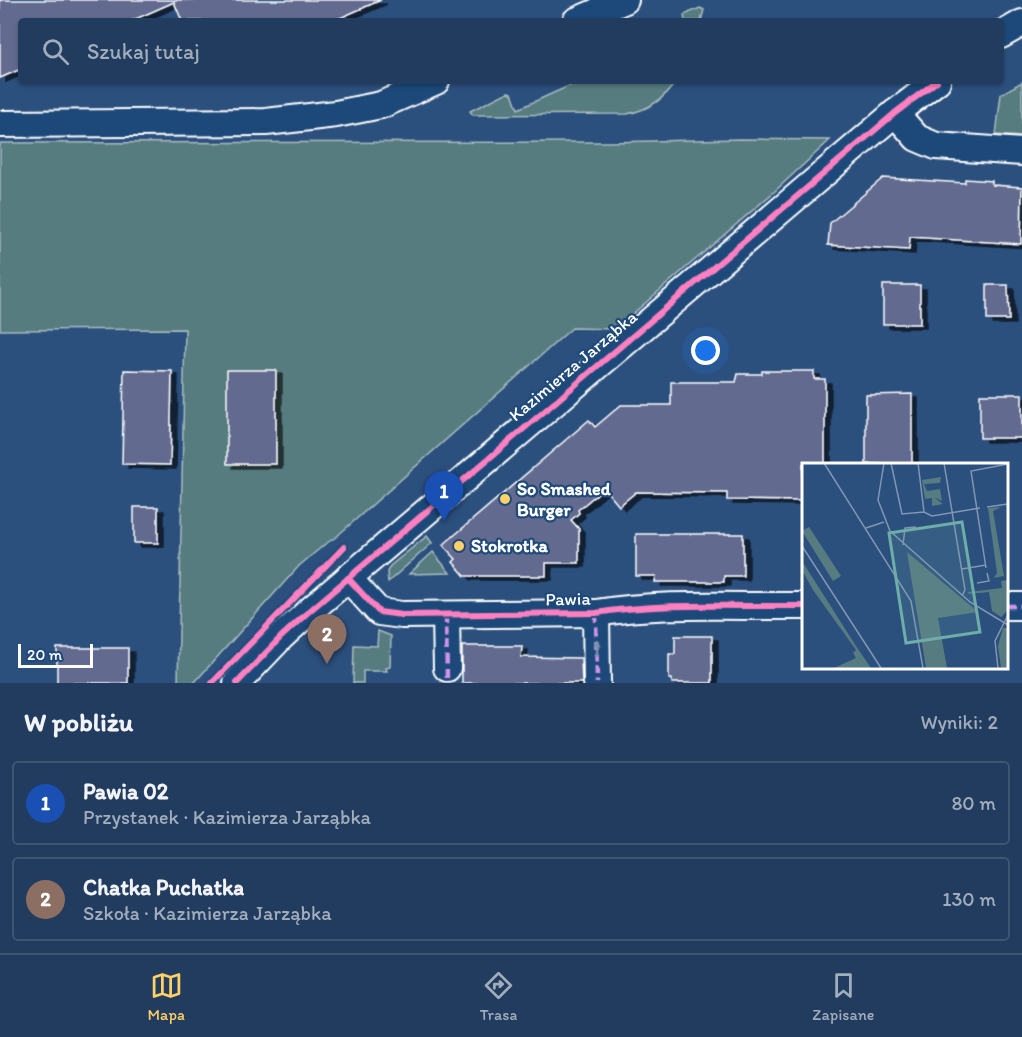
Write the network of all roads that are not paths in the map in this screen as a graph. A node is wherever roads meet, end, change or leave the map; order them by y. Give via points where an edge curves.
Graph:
1 (625, 0) edge
2 (583, 18) edge
3 (1022, 23) edge
4 (1004, 33) edge
5 (429, 84) edge
6 (933, 84) edge
7 (895, 113) junction
8 (0, 124) edge
9 (1022, 152) edge
10 (348, 578) junction
11 (802, 606) edge
12 (596, 614) junction
13 (446, 615) junction
14 (447, 668) dead end
15 (237, 683) edge
16 (597, 683) edge

1 - 2 street
3 - 4 street
5 - 8 street via 381,105 266,122
6 - 7 street, Kazimierza Jarząbka
7 - 9 street via 917,138 936,146
7 - 10 street, Kazimierza Jarząbka
10 - 13 street, Pawia via 379,612
10 - 15 street, Kazimierza Jarząbka via 281,637
11 - 12 street, Pawia via 657,607
12 - 13 street, Pawia
16 -> 12 street
13 - 14 street

